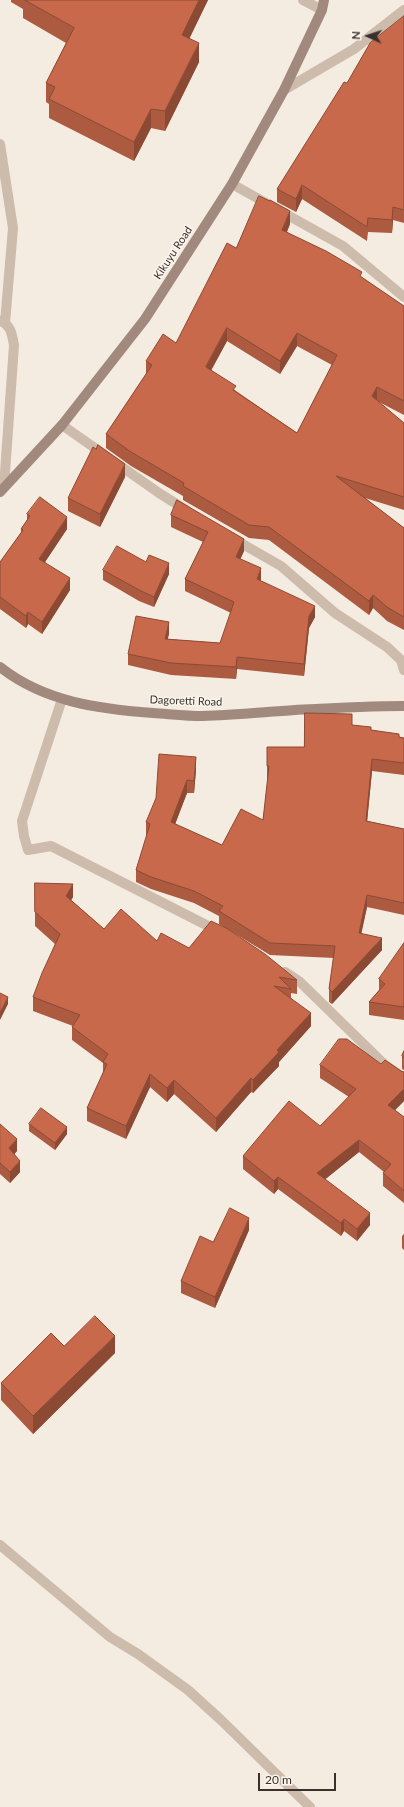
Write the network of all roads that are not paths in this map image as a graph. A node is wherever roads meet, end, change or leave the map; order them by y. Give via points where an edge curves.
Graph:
1 (303, 0) edge
2 (323, 5) edge
3 (404, 10) edge
4 (284, 90) junction
5 (0, 144) edge
6 (232, 184) junction
7 (404, 297) edge
8 (3, 322) edge
9 (62, 425) junction
10 (2, 489) edge
11 (193, 514) edge
12 (227, 534) edge
13 (0, 667) edge
14 (404, 670) edge
15 (62, 699) junction
16 (404, 706) edge
17 (229, 936) edge
18 (274, 966) edge
19 (404, 1078) edge
20 (0, 1545) edge
21 (310, 1807) edge

1 - 2 street
2 - 4 main road, Kikuyu Road
3 - 4 street via 354,48
4 - 6 main road, Kikuyu Road
5 - 8 street via 13,228
6 - 7 street via 343,246
6 - 9 main road, Kikuyu Road via 145,319
8 - 10 street via 10,329 14,345
9 - 10 main road, Kikuyu Road
9 - 11 street
12 - 14 street via 281,566 335,613 387,647 400,660
13 - 15 main road, Dagoretti Road via 19,681
15 - 16 main road, Dagoretti Road via 85,706 200,716 358,706
15 - 17 street via 22,821 28,850 51,846
18 - 19 street via 300,982 385,1065
20 - 21 street via 110,1636 188,1690

